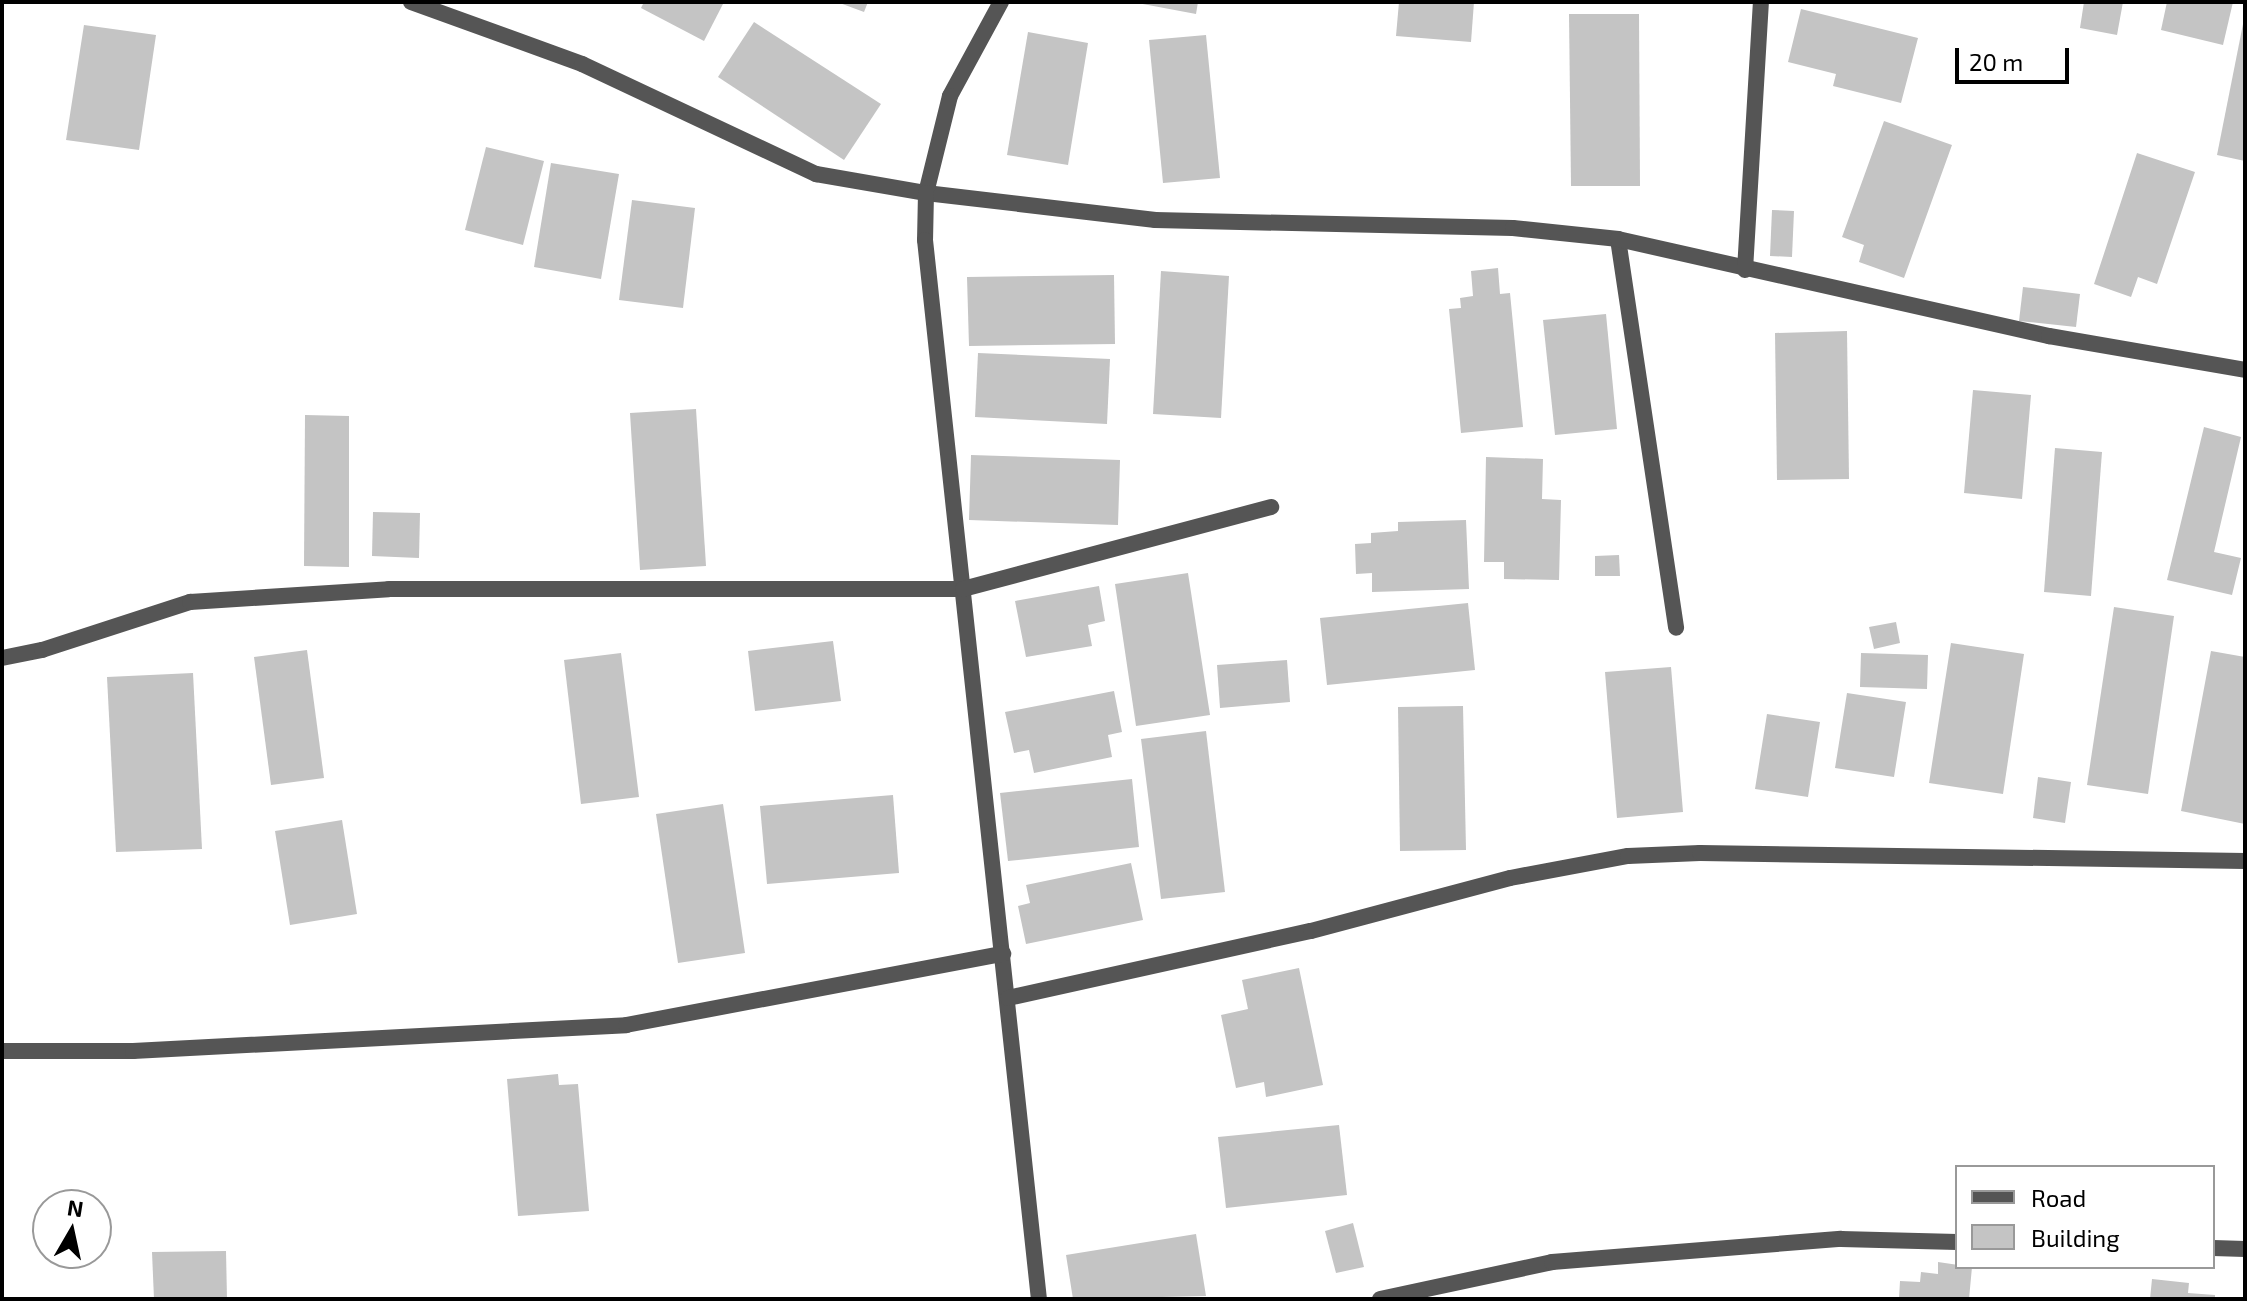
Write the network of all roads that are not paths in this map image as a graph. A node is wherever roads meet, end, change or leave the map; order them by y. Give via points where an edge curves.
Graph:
1 (411, 2) edge
2 (1001, 2) edge
3 (1761, 2) edge
4 (926, 193) junction
5 (1618, 239) junction
6 (1745, 270) junction
7 (2245, 370) edge
8 (1271, 507) dead end
9 (963, 589) junction
10 (1676, 628) dead end
11 (2, 658) edge
12 (2245, 861) edge
13 (1003, 954) junction
14 (1008, 998) junction
15 (2, 1051) edge
16 (1955, 1242) edge
17 (2215, 1248) edge
18 (2245, 1249) edge
19 (1039, 1299) edge
20 (1380, 1299) edge

1 - 4 street via 582,64 816,174
2 - 4 street via 950,96
3 - 6 street
4 - 5 street via 1155,220 1513,228
4 - 9 street via 925,240
5 - 6 street
5 - 10 street
6 - 7 street via 2049,336
8 - 9 street
9 - 11 street via 389,589 190,602
9 - 13 street
12 - 14 street via 1628,856 1510,878 1311,931
13 - 14 street
13 - 15 street via 626,1025 133,1051
14 - 19 street
16 - 20 street via 1841,1239 1552,1262
17 - 18 street

